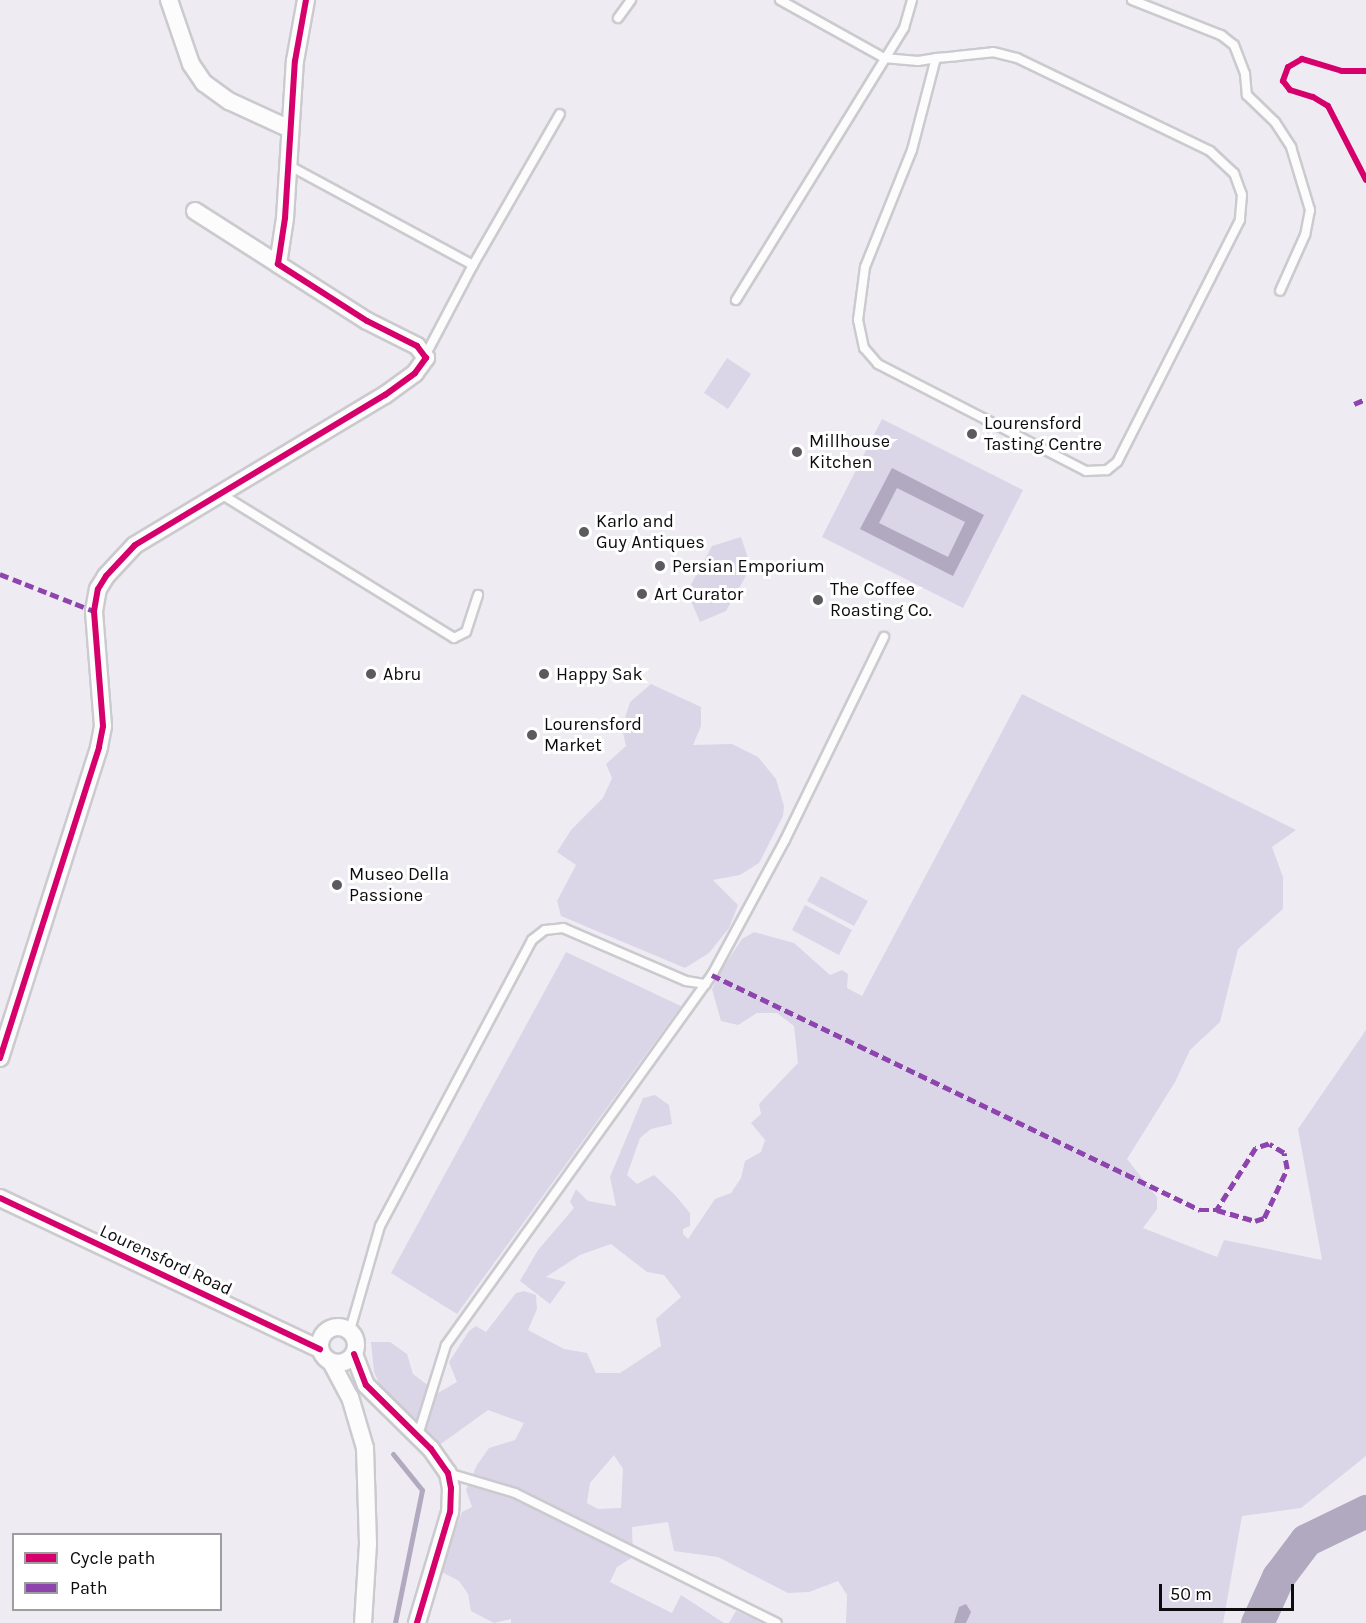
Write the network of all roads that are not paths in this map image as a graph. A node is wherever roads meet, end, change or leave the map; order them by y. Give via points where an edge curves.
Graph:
1 (169, 0) edge
2 (306, 0) edge
3 (631, 0) edge
4 (780, 0) edge
5 (912, 0) edge
6 (1132, 0) edge
7 (618, 18) dead end
8 (884, 58) junction
9 (936, 58) junction
10 (560, 114) dead end
11 (290, 129) junction
12 (288, 165) junction
13 (195, 212) dead end
14 (278, 264) junction
15 (473, 265) junction
16 (1280, 291) dead end
17 (736, 300) dead end
18 (426, 354) junction
19 (220, 494) junction
20 (478, 595) dead end
21 (884, 637) dead end
22 (706, 984) junction
23 (0, 1058) edge
24 (0, 1198) edge
25 (350, 1330) junction
26 (354, 1354) junction
27 (325, 1356) junction
28 (418, 1436) junction
29 (448, 1473) junction
30 (363, 1623) edge
31 (417, 1623) edge
32 (777, 1623) edge

1 - 11 street via 191,64 204,83 248,112
2 - 11 street via 295,61
3 - 7 lane
4 - 8 lane
5 - 8 lane via 904,28
6 - 16 lane via 1221,34 1234,45 1245,74 1246,95 1275,122 1291,147 1310,210 1305,235
8 - 9 lane
8 - 17 lane
9 - 9 lane via 993,52 1017,58 1210,151 1228,165 1239,183 1240,220 1117,462 1107,470 1086,471 878,364 864,348 858,320 865,267 912,150
10 - 15 lane
11 - 12 street
12 - 14 street
12 - 15 lane
13 - 14 street
14 - 18 street
15 - 18 lane
18 - 19 street via 424,364 415,373 385,395
19 - 20 lane via 454,638 466,632
19 - 23 street via 135,545 117,561 98,589 94,629 103,726 99,747
21 - 22 lane via 785,840
22 - 25 lane via 686,981 572,930 554,928 538,934 528,946 380,1226
22 - 28 lane via 446,1345
24 - 27 street, Lourensford Road
25 - 26 street via 357,1345
25 - 27 street via 335,1326 328,1329 320,1342
26 - 27 street via 348,1360
26 - 28 street via 366,1385
27 - 30 street via 350,1397 365,1448 368,1544
28 - 29 street
29 - 31 street via 452,1488 450,1512
29 - 32 lane via 515,1493

